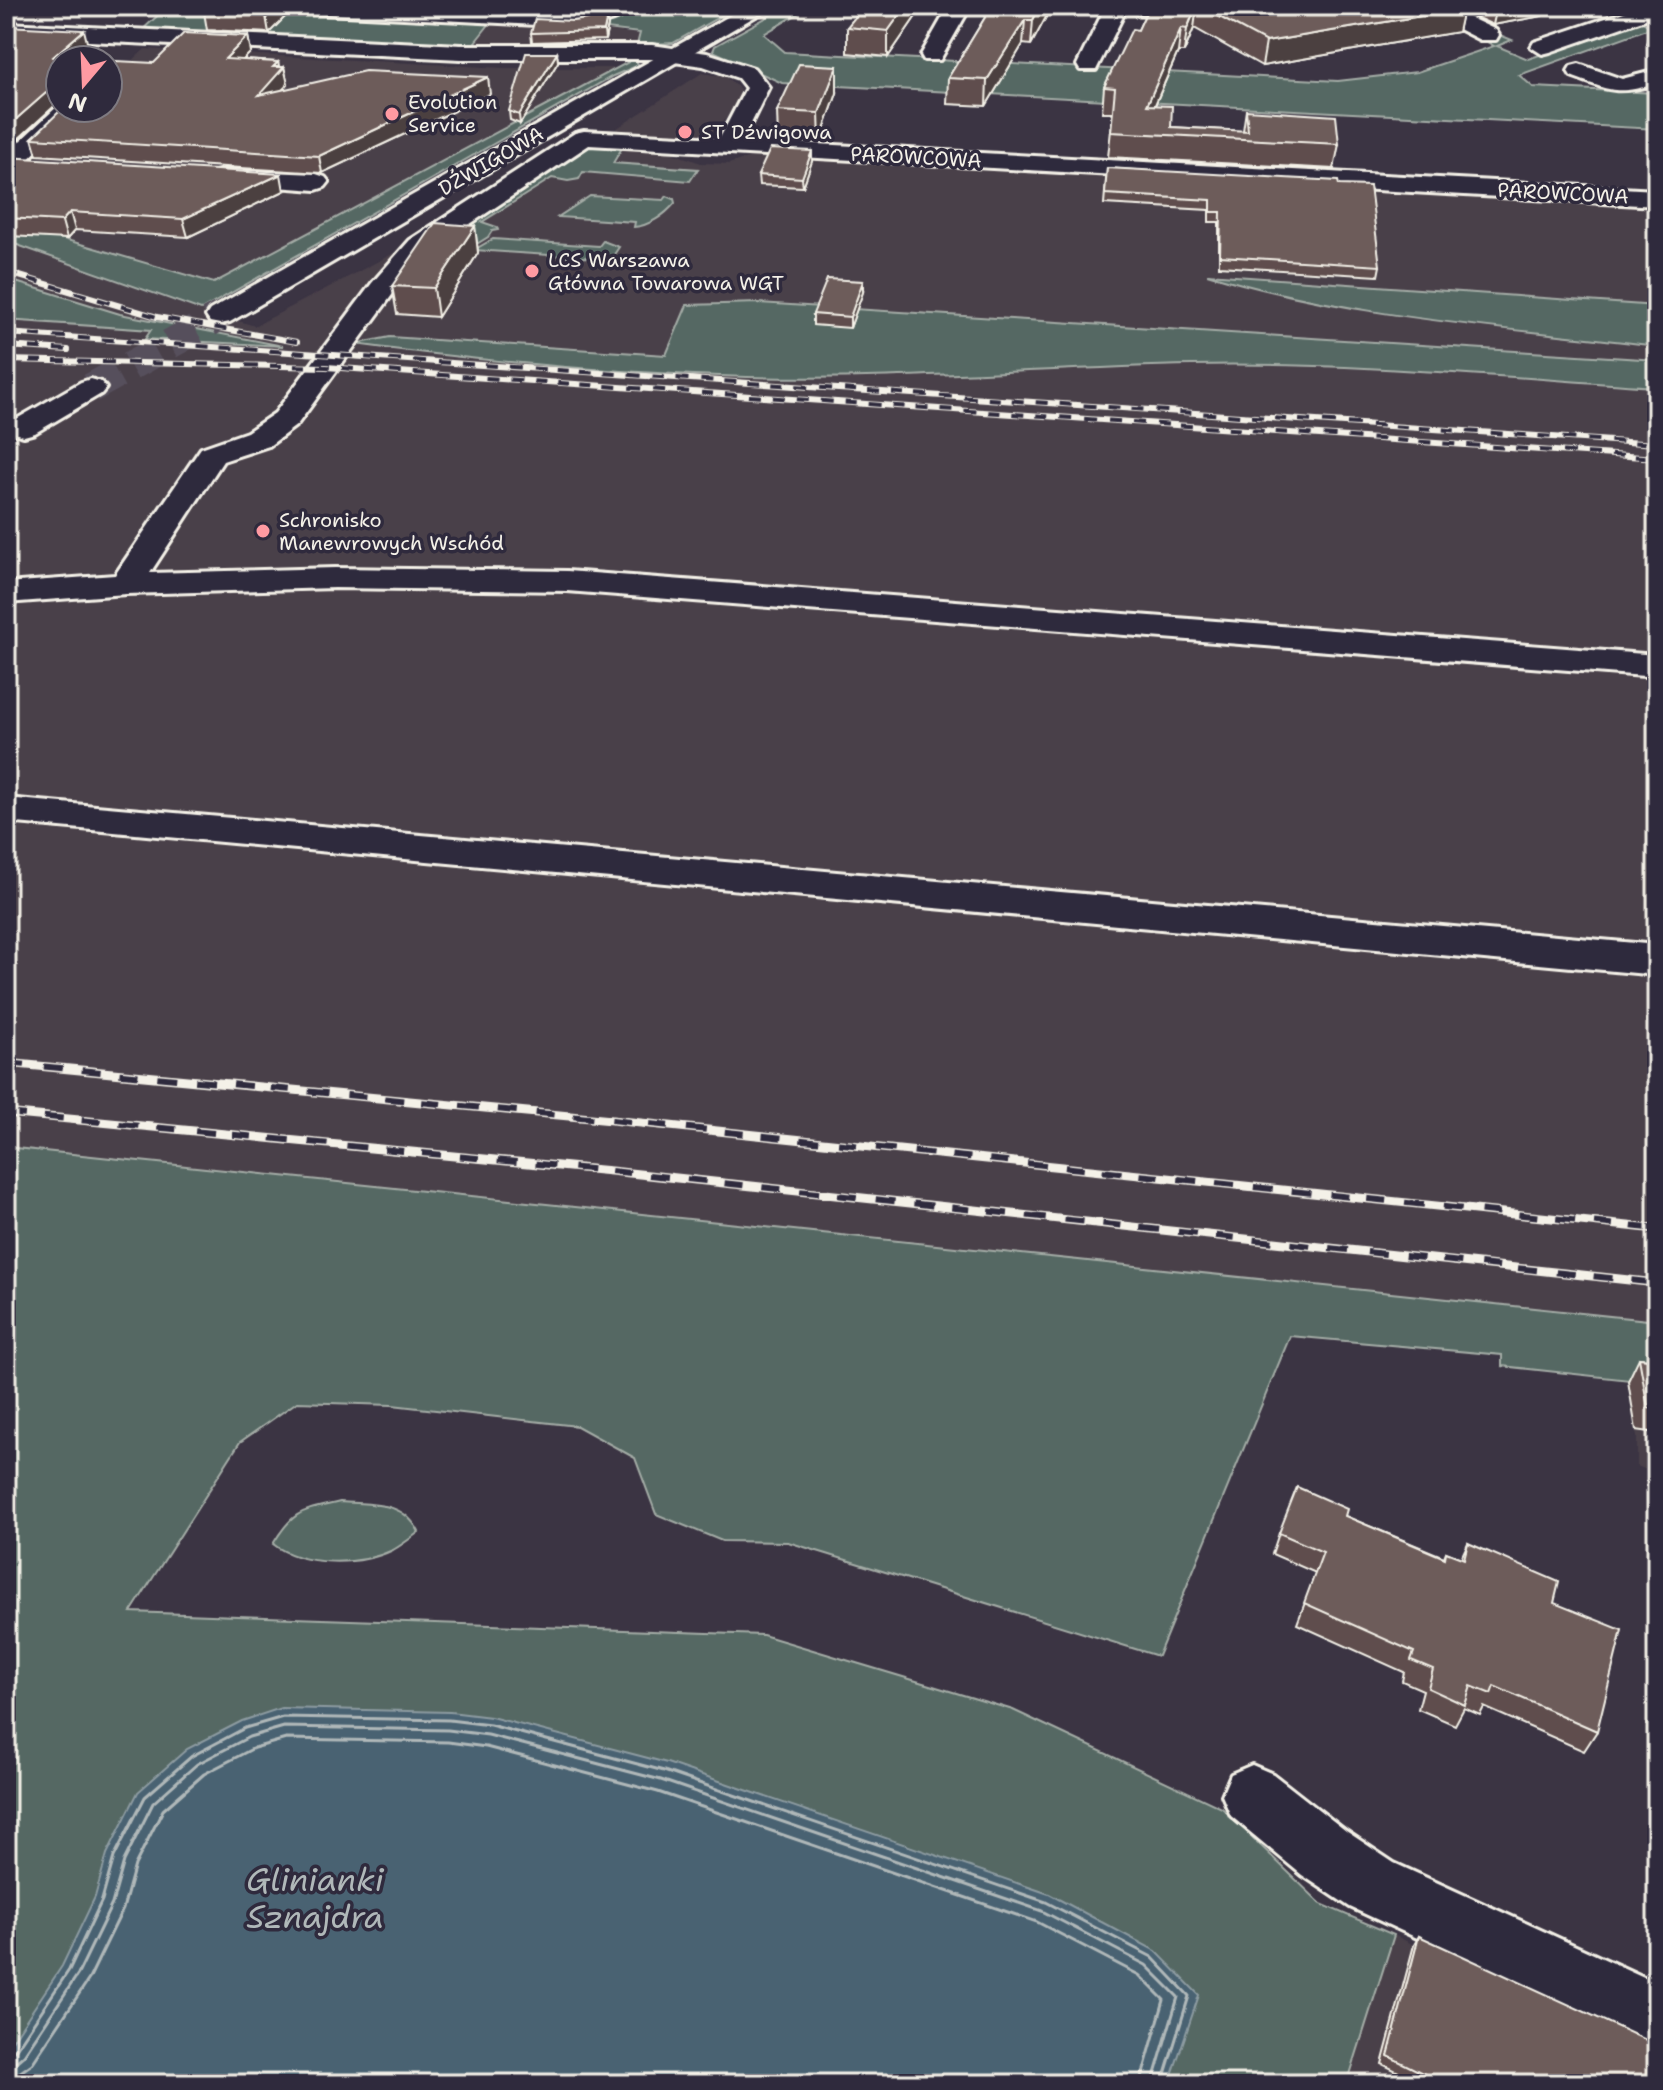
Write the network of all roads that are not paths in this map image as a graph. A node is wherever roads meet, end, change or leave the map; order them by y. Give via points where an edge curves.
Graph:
1 (288, 6) edge
2 (762, 6) edge
3 (960, 6) edge
4 (1117, 6) edge
5 (1126, 6) edge
6 (1428, 6) edge
7 (1616, 6) edge
8 (614, 11) edge
9 (1647, 12) edge
10 (1232, 16) edge
11 (6, 30) edge
12 (1488, 35) dead end
13 (146, 37) junction
14 (1542, 47) dead end
15 (127, 55) dead end
16 (677, 55) junction
17 (932, 55) dead end
18 (1088, 65) dead end
19 (1579, 71) dead end
20 (1657, 77) edge
21 (51, 124) edge
22 (728, 146) junction
23 (7, 164) edge
24 (39, 166) edge
25 (193, 175) edge
26 (316, 182) dead end
27 (1657, 198) edge
28 (220, 316) tunnel mouth
29 (91, 388) tunnel mouth
30 (24, 427) dead end
31 (126, 584) junction
32 (6, 593) edge
33 (1657, 666) edge
34 (6, 810) edge
35 (1657, 960) edge
36 (1252, 1795) dead end
37 (1657, 2019) edge

1 - 8 street via 574,21
2 - 16 street, DŹWIGOWA
3 - 17 street
4 - 18 street
5 - 10 street
6 - 12 street
7 - 9 street
9 - 14 street
11 - 13 street
13 - 15 street
13 - 16 street via 244,25 474,52
16 - 22 street via 733,69 756,81 758,87
16 - 28 street, DŹWIGOWA
19 - 20 street via 1621,86
21 - 23 street
22 - 27 street, PAROWCOWA
22 - 31 street, PAROWCOWA via 584,138 438,232 382,289 286,419 258,439 212,455
23 - 24 street
25 - 26 street
29 - 30 street
31 - 32 street
31 - 33 street via 335,578 567,581
34 - 35 street
36 - 37 street via 1372,1885

